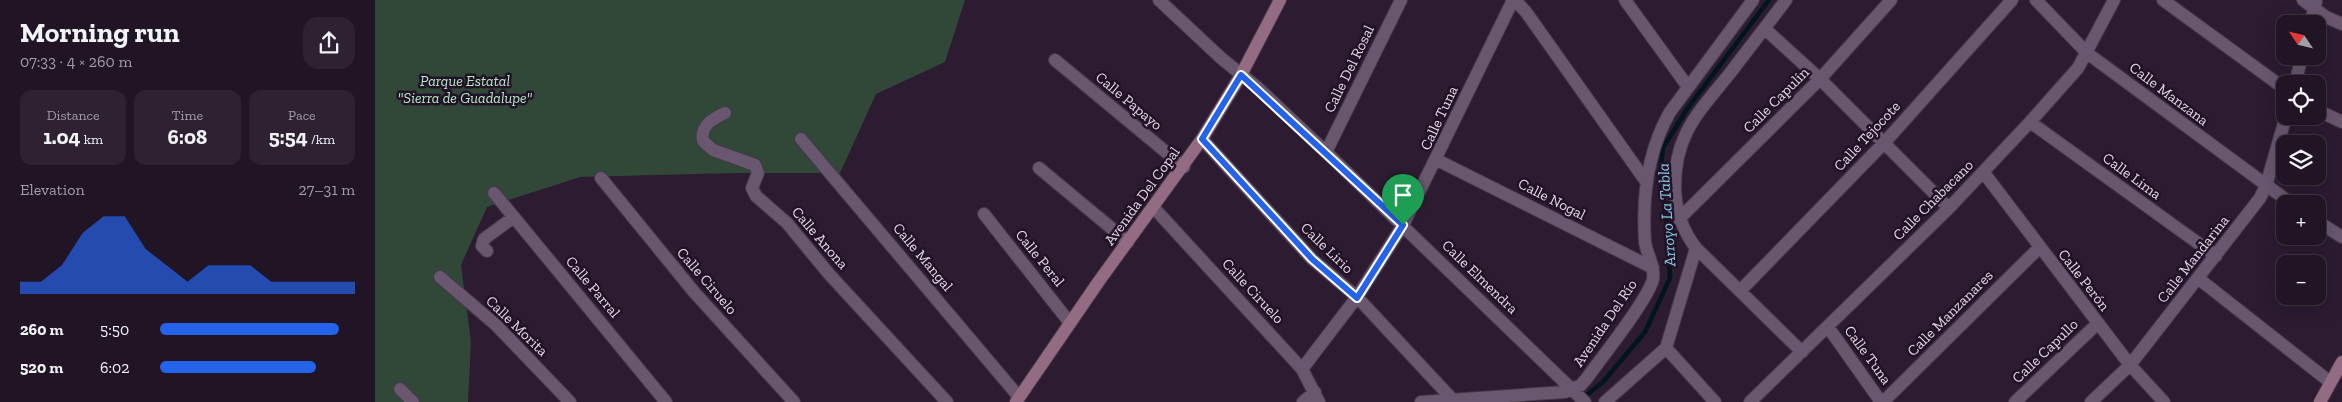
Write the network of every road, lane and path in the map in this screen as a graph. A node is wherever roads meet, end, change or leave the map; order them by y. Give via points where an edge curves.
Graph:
1 (1159, 0) edge
2 (1280, 0) edge
3 (1401, 0) edge
4 (1514, 0) edge
5 (1625, 0) edge
6 (1753, 0) edge
7 (1786, 0) edge
8 (1891, 0) edge
9 (2012, 0) edge
10 (2036, 0) edge
11 (2114, 0) edge
12 (2163, 0) edge
13 (2303, 0) edge
14 (2315, 4) edge
15 (2342, 24) edge
16 (1765, 29) junction
17 (2087, 53) junction
18 (1055, 60) dead end
19 (1241, 75) junction
20 (1820, 79) junction
21 (2276, 82) edge
22 (1689, 87) junction
23 (725, 113) dead end
24 (2326, 114) edge
25 (2030, 122) junction
26 (2342, 122) edge
27 (2283, 125) edge
28 (801, 138) dead end
29 (1202, 139) junction
30 (1885, 142) junction
31 (1326, 152) junction
32 (1437, 160) junction
33 (1183, 167) junction
34 (1039, 168) dead end
35 (1984, 173) junction
36 (601, 178) dead end
37 (1645, 180) junction
38 (2266, 186) junction
39 (494, 193) dead end
40 (2279, 195) edge
41 (1154, 208) junction
42 (1949, 208) junction
43 (984, 214) dead end
44 (514, 216) junction
45 (1679, 219) junction
46 (1403, 225) junction
47 (2326, 227) edge
48 (2342, 237) edge
49 (1128, 242) junction
50 (1696, 248) junction
51 (2039, 248) junction
52 (487, 251) dead end
53 (2216, 256) junction
54 (1653, 268) junction
55 (440, 277) dead end
56 (2199, 279) junction
57 (1741, 290) junction
58 (1357, 298) junction
59 (1070, 323) junction
60 (2097, 324) junction
61 (1828, 327) junction
62 (1666, 348) junction
63 (1802, 352) junction
64 (2342, 362) edge
65 (2130, 365) junction
66 (1303, 369) junction
67 (2330, 382) junction
68 (400, 389) dead end
69 (1573, 390) junction
70 (1317, 397) edge
71 (1018, 400) edge
72 (1453, 400) junction
73 (413, 402) edge
74 (570, 402) edge
75 (666, 402) edge
76 (794, 402) edge
77 (947, 402) edge
78 (1303, 402) edge
79 (1421, 402) edge
80 (1585, 402) edge
81 (1605, 402) edge
82 (1715, 402) edge
83 (1750, 402) edge
84 (1882, 402) edge
85 (2015, 402) edge
86 (2091, 402) edge
87 (2164, 402) edge
88 (2320, 402) edge

1 - 19 street, Calle Elmendra
2 - 19 street, Avenida Del Copal
3 - 31 street, Calle Del Rosal
4 - 32 street, Calle Tuna
4 - 37 street, Calle Tuna via 1526,12
5 - 22 street
6 - 22 street, Avenida Del Río
7 - 16 street
8 - 20 street, Calle Capulín
9 - 30 street, Calle Tejocote
10 - 17 street, Calle Manzana
11 - 17 street, Calle Chabacano
12 - 21 street
13 - 14 street
14 - 15 street
16 - 20 street
16 - 45 street via 1696,115 1684,136 1677,154 1675,173
17 - 25 street, Calle Chabacano via 2078,68
17 - 38 street, Calle Manzana
18 - 33 street, Calle Papayo
19 - 29 street, Avenida Del Copal
19 - 31 street, Calle Elmendra
20 - 30 street
20 - 45 street, Calle Capulín
22 - 37 street, Avenida Del Río via 1661,128
23 - 77 street, Calle Anona via 705,126 703,141 713,150 755,165 758,173 752,188 756,196 787,224
24 - 26 street
25 - 35 street, Calle Chabacano
25 - 53 street, Calle Lima
27 - 38 street, Calle Mandarina
28 - 71 street, Calle Mangal
29 - 33 street, Avenida Del Copal
29 - 58 street, Calle Lirio via 1312,259
30 - 42 street
30 - 57 street, Calle Tejocote
31 - 46 street, Calle Elmendra
32 - 46 street, Calle Tuna
32 - 54 street, Calle Nogal
33 - 41 street, Avenida Del Copal
34 - 49 street
35 - 42 street, Calle Chabacano
35 - 51 street, Calle Perón
36 - 76 street, Calle Ciruelo via 694,292
37 - 54 street, Avenida Del Río via 1645,243
38 - 40 street, Calle Manzana
38 - 53 street, Calle Mandarina
39 - 44 street, Calle Parral
41 - 49 street, Avenida Del Copal
41 - 66 street, Calle Ciruelo
42 - 61 street, Calle Chabacano
43 - 59 street, Calle Peral
44 - 52 street via 484,239 482,246
44 - 75 street, Calle Parral
45 - 50 street via 1686,236
46 - 58 street, Calle Tuna
46 - 69 street, Calle Elmendra
47 - 48 street
49 - 59 street, Avenida Del Copal
50 - 57 street
50 - 62 street
51 - 60 street, Calle Perón
51 - 84 street, Calle Manzanares
53 - 56 street, Calle Mandarina
54 - 69 street, Avenida Del Río via 1653,278 1645,296 1587,378
55 - 74 street, Calle Morita via 496,326
56 - 65 street, Calle Mandarina
56 - 67 street
57 - 63 street
58 - 66 street, Calle Tuna
58 - 72 street, Calle Lirio
59 - 71 street, Avenida Del Copal
60 - 65 street, Calle Perón
60 - 85 street, Calle Capullo
61 - 63 street, Calle Chabacano
61 - 84 street, Calle Tuna
62 - 81 street
62 - 82 street
63 - 83 street, Calle Chabacano
64 - 67 street
65 - 86 street, Calle Mandarina
65 - 87 street, Calle Perón
66 - 70 street, Calle Ciruelo
67 - 88 street
68 - 73 street
69 - 72 street, Avenida Del Río
69 - 80 street, Calle Elmendra
70 - 78 street
72 - 79 street, Avenida Del Río

